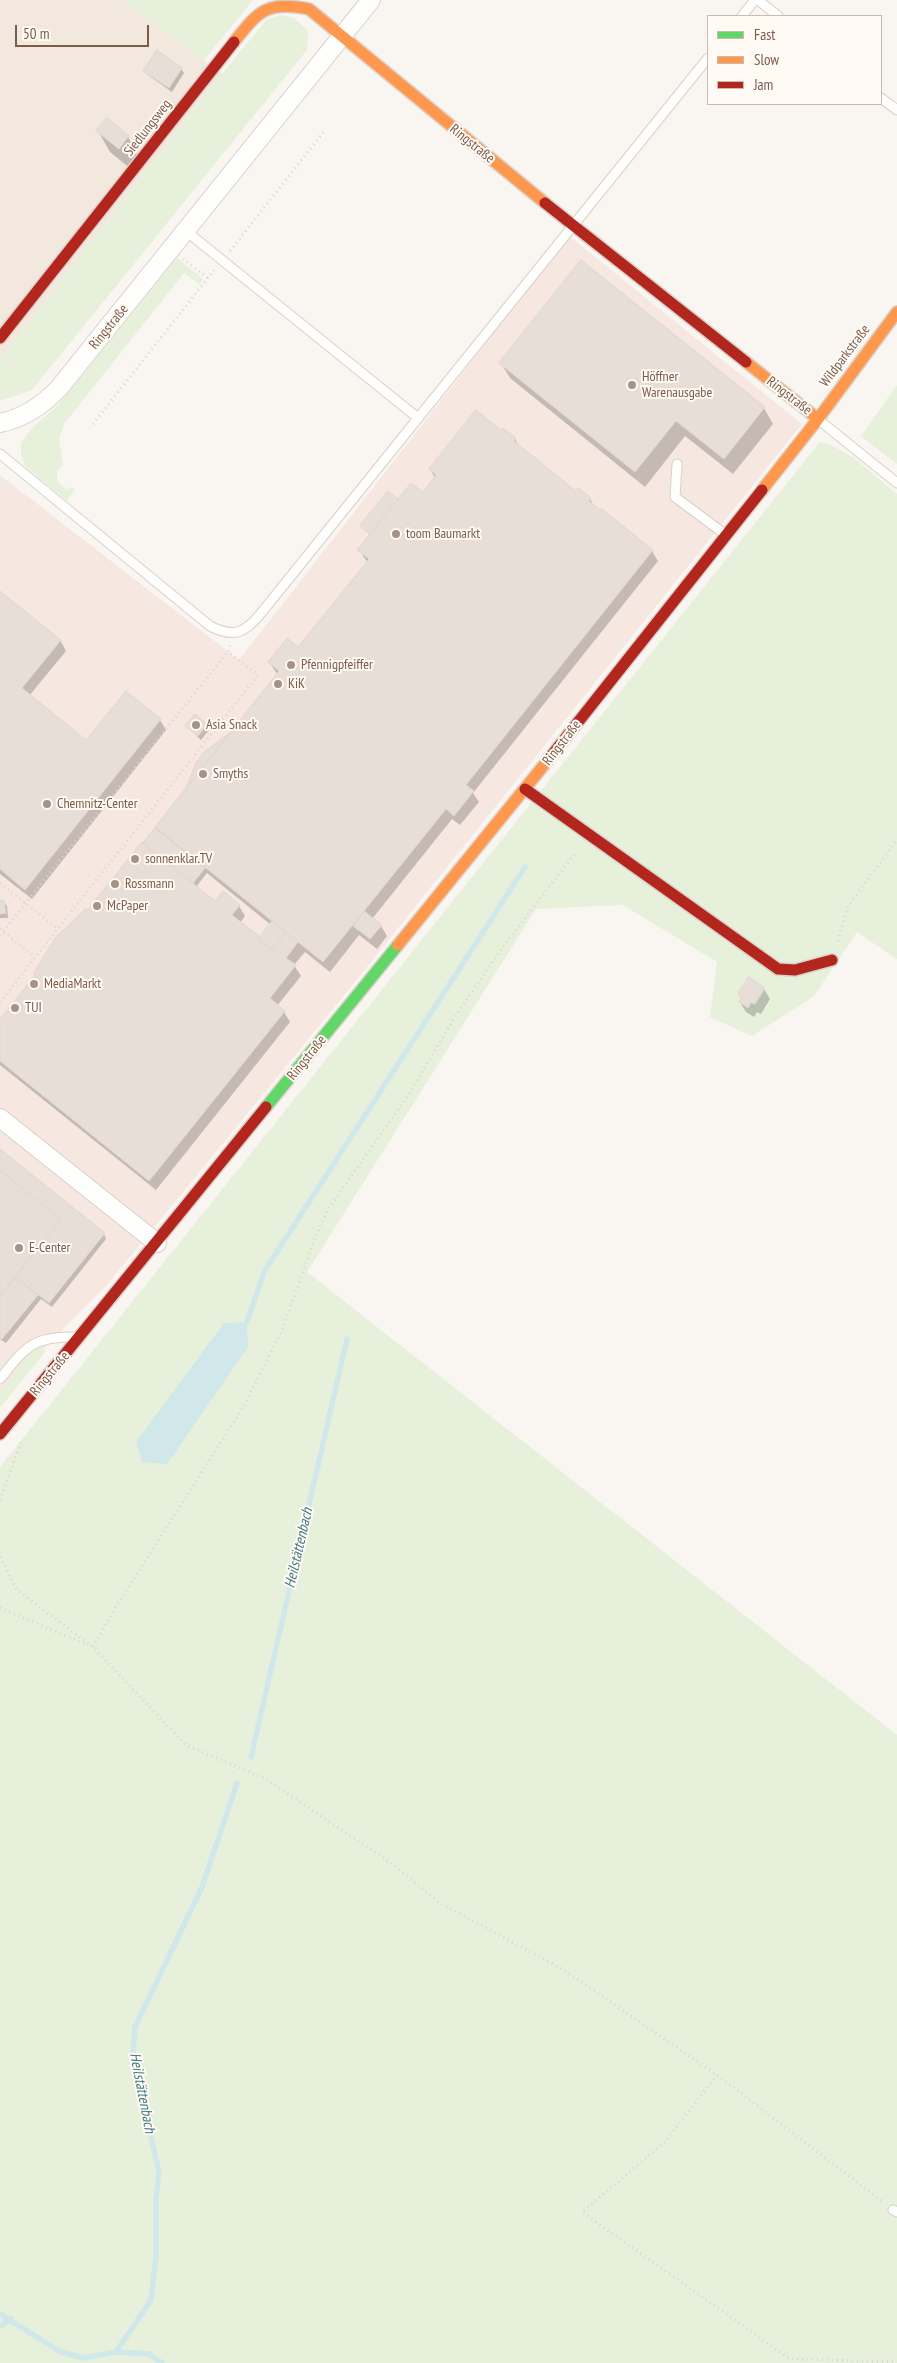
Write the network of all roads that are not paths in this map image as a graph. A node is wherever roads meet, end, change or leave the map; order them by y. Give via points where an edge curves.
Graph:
1 (371, 0) edge
2 (756, 0) edge
3 (743, 15) edge
4 (777, 15) edge
5 (341, 37) junction
6 (707, 59) edge
7 (882, 99) edge
8 (897, 110) edge
9 (572, 225) junction
10 (186, 232) junction
11 (897, 312) edge
12 (0, 338) edge
13 (418, 418) junction
14 (818, 419) junction
15 (0, 423) edge
16 (0, 454) edge
17 (677, 464) dead end
18 (897, 483) edge
19 (726, 535) junction
20 (525, 789) junction
21 (832, 960) road end
22 (0, 1118) edge
23 (157, 1243) junction
24 (80, 1337) junction
25 (0, 1379) edge
26 (0, 1434) edge

1 - 5 street
2 - 3 lane
2 - 4 lane
5 - 9 street, Ringstraße
5 - 10 street, Ringstraße
5 - 12 street, Siedlungsweg via 309,9 293,2 276,2 260,10
6 - 9 lane
7 - 8 lane
9 - 13 lane
9 - 14 street, Ringstraße
10 - 13 lane
10 - 15 street, Ringstraße via 59,388 24,416
11 - 14 street, Wildparkstraße
13 - 16 lane via 256,620 235,634 210,626
14 - 18 lane
14 - 19 street, Ringstraße
17 - 19 lane via 675,497
19 - 20 street, Ringstraße
20 - 21 street via 778,969 791,972
20 - 23 street, Ringstraße
22 - 23 street
23 - 24 street, Ringstraße
24 - 25 lane via 53,1336 25,1348
24 - 26 street, Ringstraße

